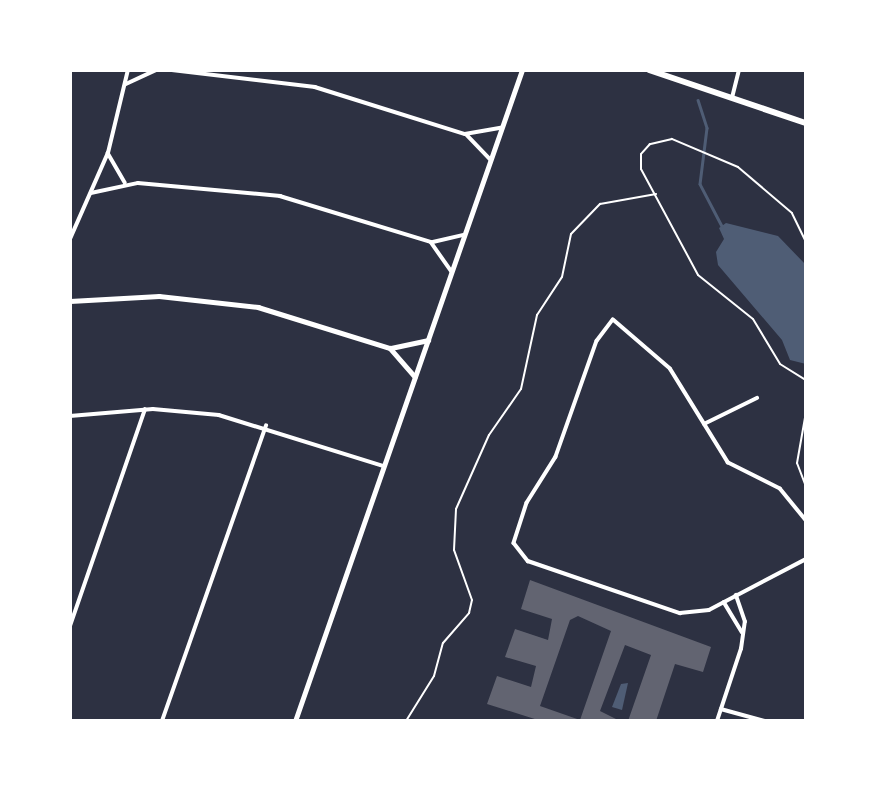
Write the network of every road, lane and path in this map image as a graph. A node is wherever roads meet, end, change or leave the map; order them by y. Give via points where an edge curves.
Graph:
1 (128, 70) edge
2 (156, 70) edge
3 (172, 70) edge
4 (522, 70) edge
5 (649, 70) edge
6 (739, 70) edge
7 (125, 85) junction
8 (732, 98) junction
9 (806, 123) edge
10 (501, 128) junction
11 (465, 134) junction
12 (108, 153) junction
13 (490, 160) junction
14 (127, 183) junction
15 (91, 193) junction
16 (656, 194) junction
17 (465, 234) junction
18 (70, 239) edge
19 (431, 242) junction
20 (806, 242) edge
21 (451, 274) junction
22 (70, 301) edge
23 (428, 340) junction
24 (390, 348) junction
25 (415, 378) junction
26 (806, 380) edge
27 (757, 398) dead end
28 (146, 409) junction
29 (806, 412) edge
30 (70, 416) edge
31 (704, 424) junction
32 (266, 426) junction
33 (384, 466) junction
34 (806, 487) edge
35 (806, 521) edge
36 (806, 559) edge
37 (736, 596) junction
38 (724, 602) junction
39 (70, 626) edge
40 (742, 632) junction
41 (721, 709) junction
42 (162, 721) edge
43 (295, 721) edge
44 (406, 721) edge
45 (717, 721) edge
46 (765, 721) edge

1 - 7 street
2 - 7 street
3 - 11 street via 315,87
4 - 10 main road
5 - 8 main road
6 - 8 street
7 - 12 street
8 - 9 main road
10 - 11 street
10 - 13 main road
11 - 13 street
12 - 14 street
12 - 15 street
13 - 17 main road
14 - 15 street
14 - 19 street via 280,196
15 - 18 street
16 - 20 path via 642,169 644,148 666,139 690,146 771,192
16 - 26 path via 698,275 753,319 780,364
16 - 44 path via 600,204 571,234 562,277 537,315 521,389 489,435 456,509 454,550 472,600 470,613 443,643 434,676
17 - 19 street
17 - 21 main road
19 - 21 street
21 - 23 main road
22 - 24 street via 159,296 229,302
23 - 24 street
23 - 25 main road
24 - 25 street
25 - 33 main road
27 - 31 street
28 - 30 street
28 - 32 street
28 - 39 street
29 - 34 path via 797,463
31 - 35 street via 728,463 780,489
31 - 38 street via 670,369 613,320 597,341 556,457 527,503 517,553 675,612 702,612
32 - 33 street
32 - 42 street
33 - 43 main road
36 - 37 street
37 - 38 street
37 - 40 street
38 - 40 street
40 - 41 street
41 - 45 street
41 - 46 street

